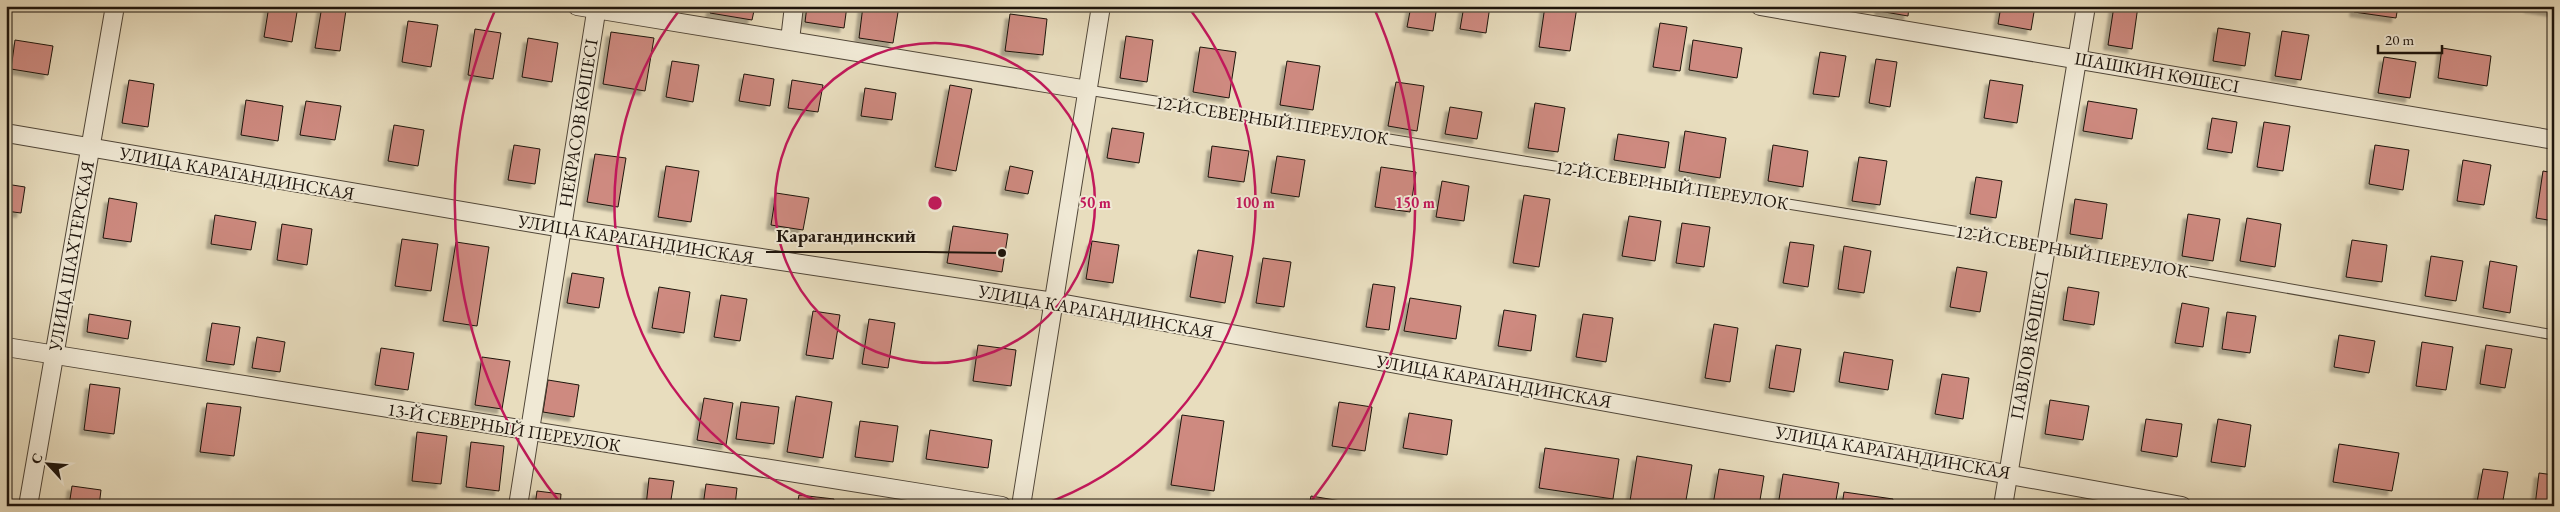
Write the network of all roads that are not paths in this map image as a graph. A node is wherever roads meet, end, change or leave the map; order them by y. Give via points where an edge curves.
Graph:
1 (115, 6) edge
2 (577, 6) edge
3 (794, 6) edge
4 (1101, 6) edge
5 (1760, 6) edge
6 (2086, 6) edge
7 (596, 8) edge
8 (790, 40) junction
9 (2078, 59) junction
10 (1088, 90) junction
11 (6, 133) edge
12 (2554, 140) edge
13 (90, 148) junction
14 (562, 228) junction
15 (2046, 246) junction
16 (1054, 302) junction
17 (2554, 335) edge
18 (6, 347) edge
19 (54, 355) junction
20 (530, 431) junction
21 (2008, 473) junction
22 (28, 506) edge
23 (518, 506) edge
24 (1002, 506) edge
25 (1021, 506) edge
26 (2002, 506) edge
27 (2182, 506) edge

1 - 13 street, УЛИЦА ШАХТЕРСКАЯ
2 - 7 street, 12-Й СЕВЕРНЫЙ ПЕРЕУЛОК
3 - 8 street
4 - 10 street
5 - 9 street, ШАШКИН КӨШЕСІ
6 - 9 street, ПАВЛОВ КӨШЕСІ
7 - 8 street, 12-Й СЕВЕРНЫЙ ПЕРЕУЛОК
7 - 14 street, НЕКРАСОВ КӨШЕСІ
8 - 10 street, 12-Й СЕВЕРНЫЙ ПЕРЕУЛОК
9 - 12 street, ШАШКИН КӨШЕСІ
9 - 15 street, ПАВЛОВ КӨШЕСІ
10 - 15 lane, 12-Й СЕВЕРНЫЙ ПЕРЕУЛОК
10 - 16 street
11 - 13 street, УЛИЦА КАРАГАНДИНСКАЯ
13 - 14 street, УЛИЦА КАРАГАНДИНСКАЯ
13 - 19 street, УЛИЦА ШАХТЕРСКАЯ
14 - 16 street, УЛИЦА КАРАГАНДИНСКАЯ
14 - 20 street, НЕКРАСОВ КӨШЕСІ
15 - 17 lane, 12-Й СЕВЕРНЫЙ ПЕРЕУЛОК
15 - 21 street, ПАВЛОВ КӨШЕСІ
16 - 21 street, УЛИЦА КАРАГАНДИНСКАЯ
16 - 25 street
18 - 19 street, 13-Й СЕВЕРНЫЙ ПЕРЕУЛОК
19 - 20 street, 13-Й СЕВЕРНЫЙ ПЕРЕУЛОК
19 - 22 street, УЛИЦА ШАХТЕРСКАЯ
20 - 23 street, НЕКРАСОВ КӨШЕСІ
20 - 24 street, 13-Й СЕВЕРНЫЙ ПЕРЕУЛОК
21 - 26 street, ПАВЛОВ КӨШЕСІ
21 - 27 street, УЛИЦА КАРАГАНДИНСКАЯ

